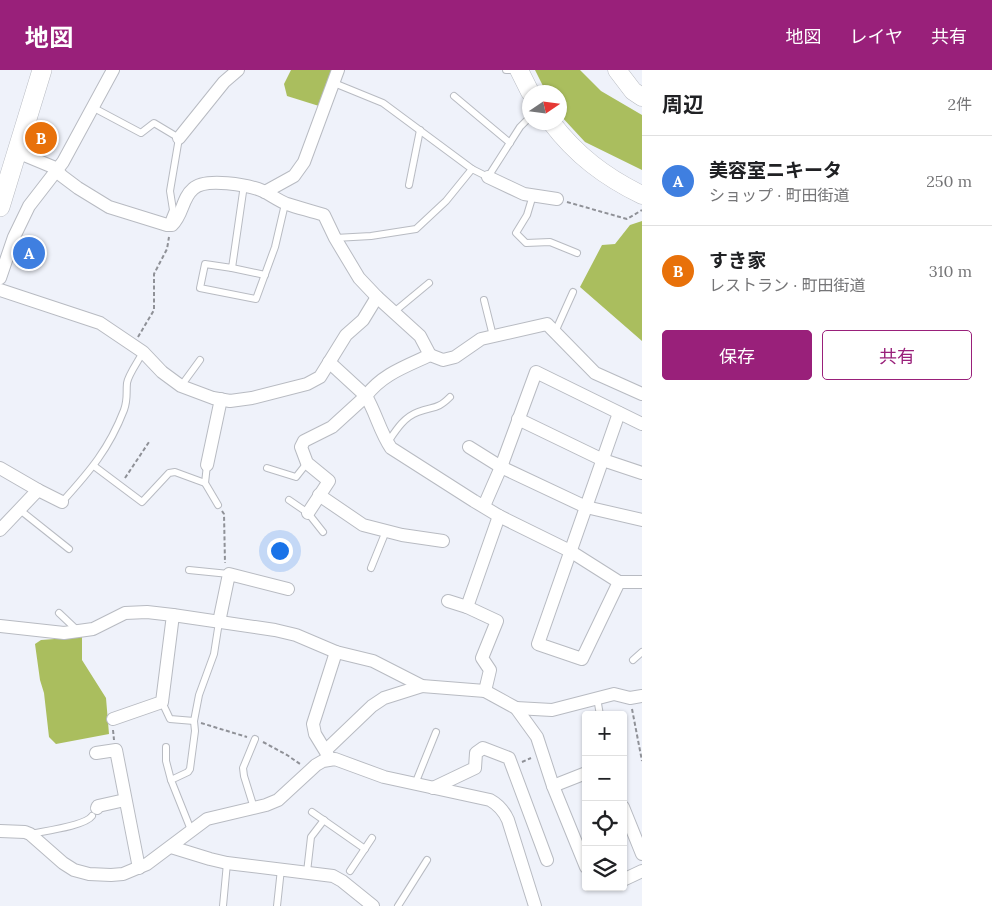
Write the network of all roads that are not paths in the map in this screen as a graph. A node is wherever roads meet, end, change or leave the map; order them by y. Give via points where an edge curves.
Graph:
1 (42, 70) edge
2 (113, 70) edge
3 (238, 70) edge
4 (338, 70) edge
5 (506, 70) edge
6 (519, 70) edge
7 (617, 70) edge
8 (632, 70) edge
9 (334, 83) junction
10 (642, 84) edge
11 (526, 85) edge
12 (454, 96) dead end
13 (642, 97) edge
14 (94, 108) junction
15 (522, 125) edge
16 (420, 130) junction
17 (558, 130) edge
18 (180, 138) junction
19 (510, 143) junction
20 (17, 152) junction
21 (472, 169) junction
22 (57, 171) junction
23 (488, 177) junction
24 (244, 185) junction
25 (409, 185) dead end
26 (265, 192) junction
27 (533, 195) junction
28 (642, 195) edge
29 (2, 196) edge
30 (557, 199) road end
31 (285, 204) junction
32 (169, 225) junction
33 (335, 238) junction
34 (577, 253) dead end
35 (232, 268) junction
36 (265, 275) junction
37 (0, 278) edge
38 (429, 283) dead end
39 (0, 290) edge
40 (573, 292) dead end
41 (377, 297) junction
42 (484, 300) dead end
43 (394, 312) junction
44 (555, 332) junction
45 (493, 336) junction
46 (138, 349) junction
47 (430, 355) junction
48 (200, 360) dead end
49 (328, 362) junction
50 (181, 386) junction
51 (642, 394) edge
52 (366, 396) junction
53 (450, 397) dead end
54 (221, 399) junction
55 (619, 414) junction
56 (518, 419) junction
57 (642, 424) edge
58 (387, 443) junction
59 (469, 447) dead end
60 (604, 460) junction
61 (308, 463) junction
62 (207, 464) joint
63 (94, 466) junction
64 (501, 467) junction
65 (0, 468) edge
66 (267, 468) dead end
67 (642, 473) edge
68 (205, 483) junction
69 (38, 490) junction
70 (320, 495) junction
71 (289, 500) dead end
72 (62, 502) joint
73 (218, 505) road end
74 (484, 506) junction
75 (586, 507) junction
76 (20, 510) junction
77 (308, 513) junction
78 (500, 516) junction
79 (642, 520) edge
80 (0, 530) edge
81 (386, 531) junction
82 (323, 532) dead end
83 (443, 541) dead end
84 (69, 549) dead end
85 (570, 551) junction
86 (371, 568) dead end
87 (189, 570) dead end
88 (229, 574) junction
89 (619, 582) junction
90 (642, 582) edge
91 (288, 589) dead end
92 (448, 601) dead end
93 (467, 606) junction
94 (59, 614) dead end
95 (173, 615) junction
96 (219, 622) junction
97 (0, 626) edge
98 (78, 631) junction
99 (336, 652) junction
100 (642, 652) edge
101 (633, 660) dead end
102 (422, 686) junction
103 (485, 691) junction
104 (642, 696) edge
105 (597, 698) junction
106 (162, 702) junction
107 (516, 708) junction
108 (599, 711) edge
109 (113, 719) road end
110 (194, 722) junction
111 (436, 732) dead end
112 (254, 739) dead end
113 (166, 747) dead end
114 (96, 752) dead end
115 (328, 755) junction
116 (582, 775) edge
117 (171, 780) junction
118 (415, 784) junction
119 (553, 786) junction
120 (433, 788) junction
121 (125, 800) junction
122 (254, 808) junction
123 (95, 812) joint
124 (312, 812) dead end
125 (627, 817) edge
126 (324, 820) junction
127 (0, 830) edge
128 (191, 830) junction
129 (30, 834) junction
130 (372, 838) dead end
131 (171, 847) junction
132 (365, 848) junction
133 (642, 854) edge
134 (582, 857) edge
135 (428, 860) dead end
136 (547, 860) dead end
137 (227, 862) junction
138 (138, 868) junction
139 (281, 869) junction
140 (350, 871) dead end
141 (642, 871) edge
142 (307, 872) junction
143 (627, 878) edge
144 (223, 906) edge
145 (277, 906) edge
146 (373, 906) edge
147 (398, 906) edge
148 (535, 906) edge

1 - 20 main road
2 - 14 street
3 - 18 street via 224,82
4 - 9 street
5 - 6 lane
6 - 11 main road
7 - 13 main road
8 - 10 main road
9 - 16 lane via 384,103
9 - 26 street via 304,162 294,176
12 - 19 lane
14 - 18 lane via 141,133 154,123
14 - 22 street
15 - 19 lane
16 - 21 lane
16 - 25 lane
17 - 28 main road via 593,166
18 - 32 lane via 170,191 173,210
19 - 23 lane
20 - 22 street
20 - 29 main road
21 - 23 lane
21 - 33 lane via 446,201 416,229
22 - 32 street via 109,207
22 - 37 street via 29,206
23 - 27 street
24 - 26 street
24 - 32 street via 202,183 193,188 176,222
24 - 35 lane
26 - 31 street
27 - 30 street
27 - 34 lane via 527,216 516,233 526,243 550,242
31 - 33 street via 324,215
31 - 36 lane
33 - 41 street via 359,278
35 - 36 lane
35 - 36 lane via 205,264 200,288 256,299
38 - 43 lane
39 - 46 street via 100,324
40 - 44 lane
41 - 43 street
41 - 49 street via 363,320 346,335
42 - 45 lane
43 - 47 street via 420,336
44 - 45 street via 547,324
44 - 51 street via 595,373
45 - 47 street via 481,339 454,357 444,360
46 - 50 street
46 - 63 lane via 127,382 125,406
47 - 52 street via 389,374
48 - 50 lane
49 - 52 street
49 - 54 street via 320,377 308,384 252,398
50 - 54 street
52 - 58 street
52 - 61 street via 332,427 304,441 301,447
53 - 58 lane via 442,406 417,412 402,423
54 - 62 street
55 - 56 street via 536,372
55 - 57 street
55 - 60 street
56 - 60 street
56 - 64 street
58 - 74 street
59 - 64 street
60 - 67 street
60 - 75 street
61 - 66 lane via 296,477
61 - 70 street via 329,481
62 - 68 lane
63 - 68 lane via 142,502 169,473 175,472
63 - 72 lane
64 - 74 street
64 - 75 street
65 - 69 street
68 - 73 lane
69 - 72 street
69 - 76 street
70 - 77 street
70 - 81 street via 363,525
71 - 77 lane
74 - 78 street
75 - 79 street
75 - 85 street
76 - 80 street
76 - 84 lane
77 - 82 lane
78 - 85 street
78 - 93 street
81 - 83 street
81 - 86 lane
85 - 89 street
85 - 89 street via 538,644 582,659
87 - 88 lane
88 - 91 street
88 - 96 street
89 - 90 street
92 - 93 street
93 - 103 street via 497,621 482,658 490,670
94 - 98 lane
95 - 96 street
95 - 98 street via 125,613 94,629
95 - 106 street
96 - 99 street via 296,635
96 - 110 lane via 214,654
97 - 98 street via 64,633
99 - 102 street via 373,661
99 - 115 street via 313,724 315,734
100 - 101 lane
102 - 103 street
102 - 115 street via 384,698 372,706
103 - 107 street
104 - 105 street via 630,698 614,694
105 - 107 street via 552,710
105 - 108 lane
106 - 109 street
106 - 110 lane via 170,719
107 - 119 street via 537,736
110 - 117 lane via 190,769
111 - 118 lane
112 - 122 lane via 243,768
113 - 117 lane
114 - 121 street via 116,750
115 - 118 street via 384,777
115 - 122 street via 278,800
116 - 119 street
117 - 128 lane
118 - 120 street
119 - 134 street
120 - 136 street via 476,768 476,752 483,748 509,758
120 - 148 street via 490,800 504,811
121 - 123 street via 98,806
121 - 138 street
122 - 128 street via 207,819
123 - 129 lane via 90,819
124 - 126 lane
125 - 133 street
126 - 132 lane
126 - 142 lane via 311,836
127 - 129 street
128 - 131 street
129 - 138 street via 74,870 111,875
130 - 132 lane
131 - 137 street
131 - 138 street
132 - 140 lane
135 - 147 lane
137 - 139 street
137 - 144 lane
139 - 142 street
139 - 145 lane
141 - 143 street
142 - 146 street via 333,876

